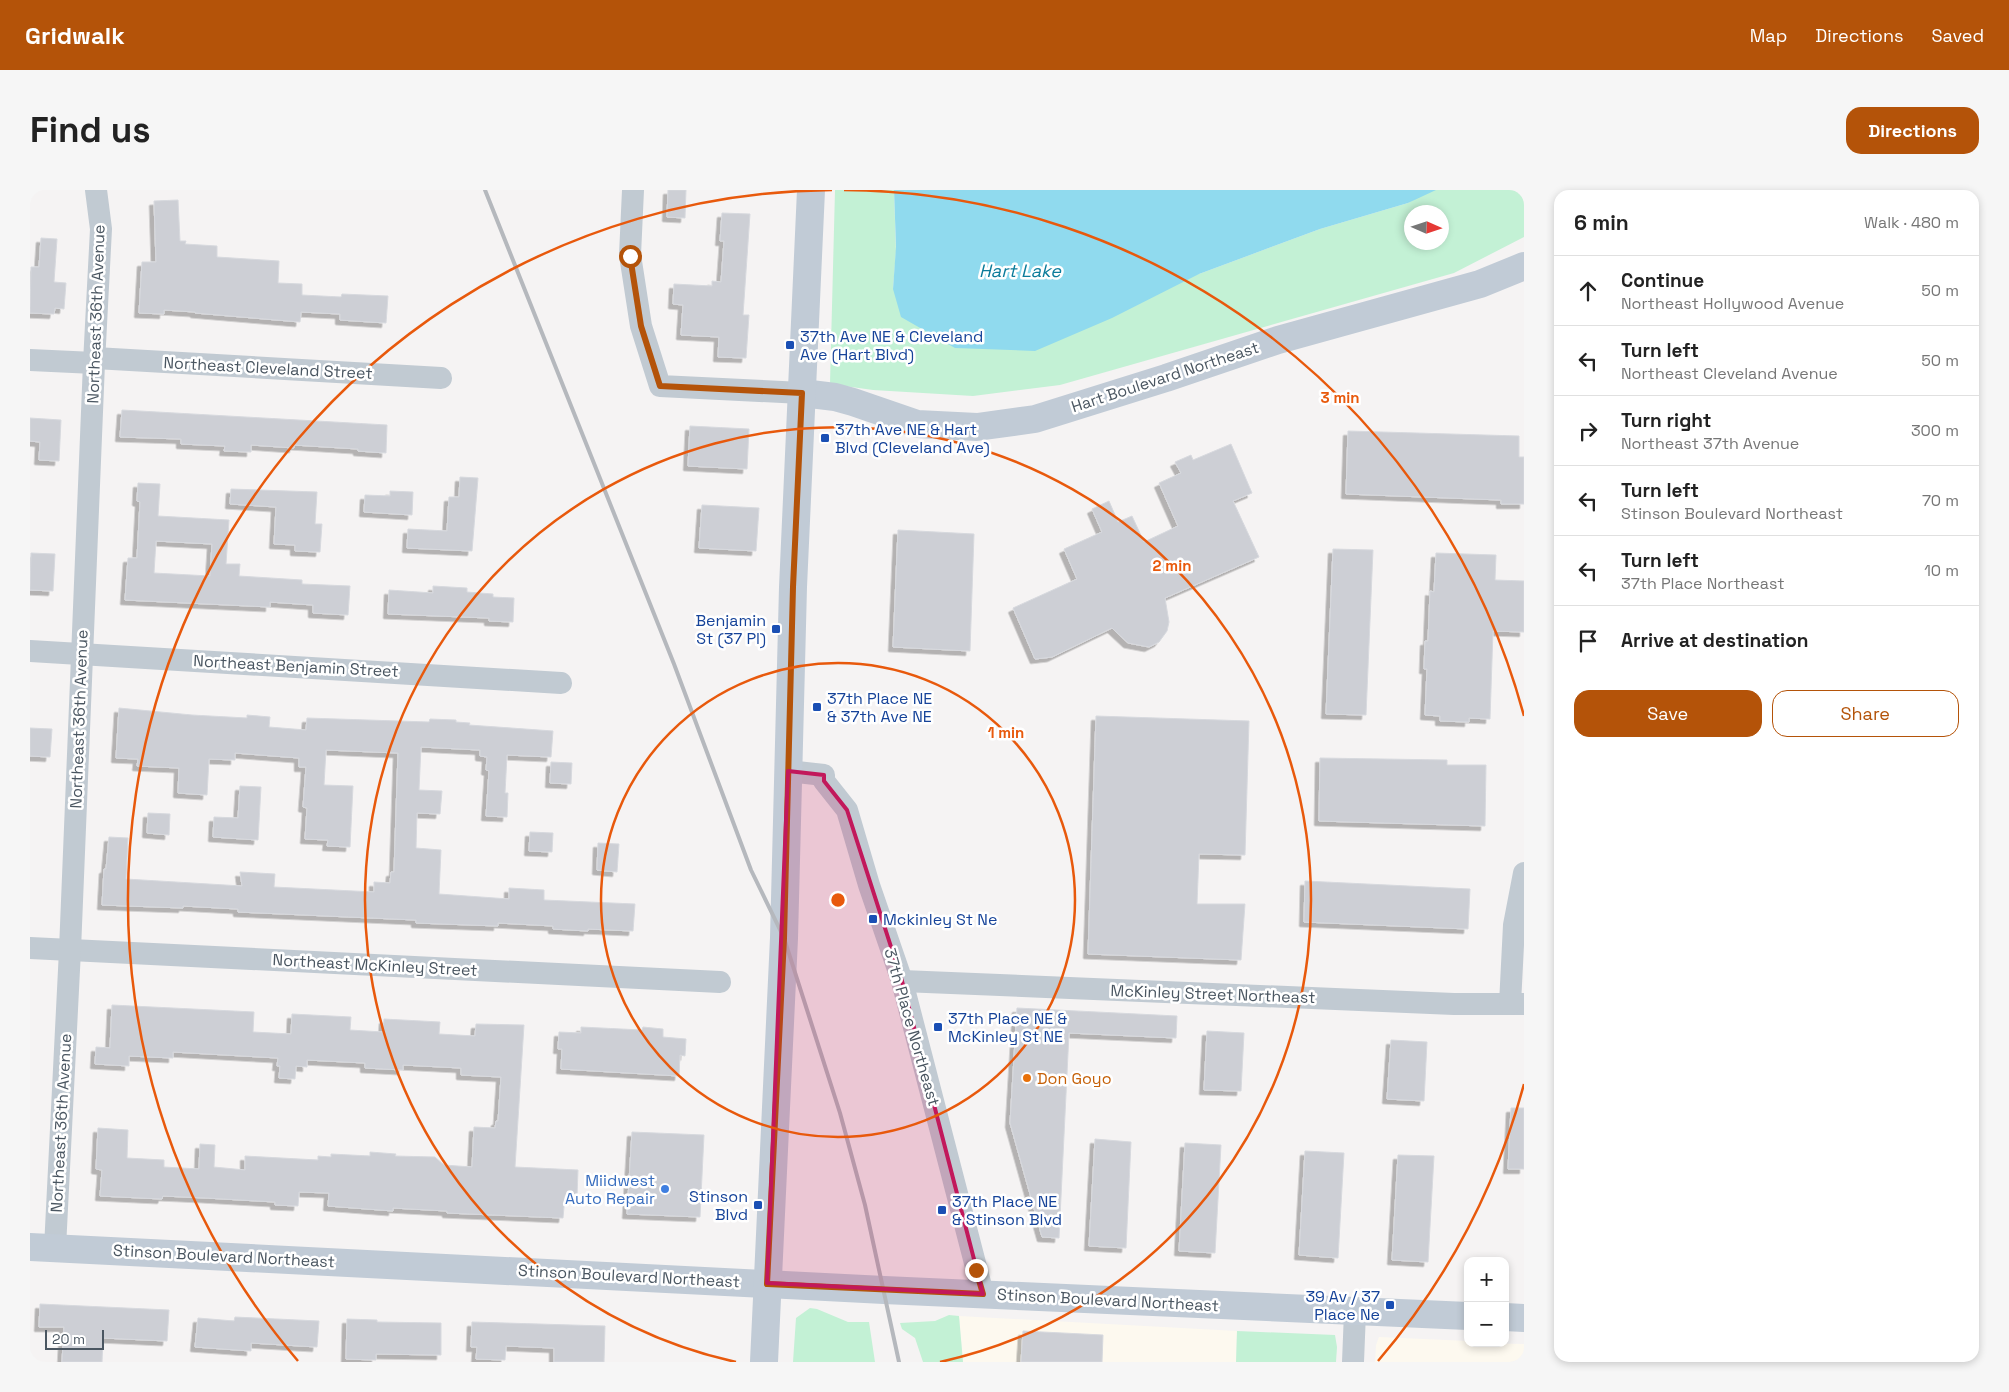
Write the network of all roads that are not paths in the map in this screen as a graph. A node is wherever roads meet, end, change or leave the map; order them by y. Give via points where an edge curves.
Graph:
1 (96, 190) edge
2 (633, 190) edge
3 (811, 190) edge
4 (1524, 266) edge
5 (30, 360) edge
6 (94, 360) junction
7 (440, 378) dead end
8 (802, 393) junction
9 (30, 651) edge
10 (82, 654) junction
11 (561, 682) dead end
12 (788, 771) junction
13 (1524, 873) edge
14 (30, 948) edge
15 (70, 950) junction
16 (902, 981) junction
17 (720, 982) dead end
18 (1517, 1004) edge
19 (43, 1247) edge
20 (767, 1284) junction
21 (983, 1294) junction
22 (1355, 1312) junction
23 (1464, 1316) edge
24 (1509, 1317) edge
25 (1524, 1318) edge
26 (764, 1362) edge
27 (1353, 1362) edge

1 - 6 street, Northeast 36th Avenue via 101,229
2 - 8 street via 630,256 641,326 660,386
3 - 8 street
4 - 8 street, Hart Boulevard Northeast via 1480,284 1278,340 1035,419 977,427 917,424 835,397
5 - 6 street, Northeast Cleveland Street
6 - 7 street, Northeast Cleveland Street
6 - 10 street, Northeast 36th Avenue
8 - 12 street
9 - 10 street, Northeast Benjamin Street
10 - 11 street, Northeast Benjamin Street
10 - 15 street, Northeast 36th Avenue
12 - 16 street, 37th Place Northeast via 824,775 824,781 847,810
12 - 20 street via 784,938
13 - 18 street via 1514,925
14 - 15 street, Northeast McKinley Street
15 - 17 street, Northeast McKinley Street
15 - 19 street, Northeast 36th Avenue
16 - 18 street, McKinley Street Northeast
16 - 21 street, 37th Place Northeast
19 - 20 street, Stinson Boulevard Northeast
20 - 21 street, Stinson Boulevard Northeast
20 - 26 street
21 - 22 street, Stinson Boulevard Northeast
22 - 23 street, Stinson Boulevard Northeast
22 - 27 street
24 - 25 street

